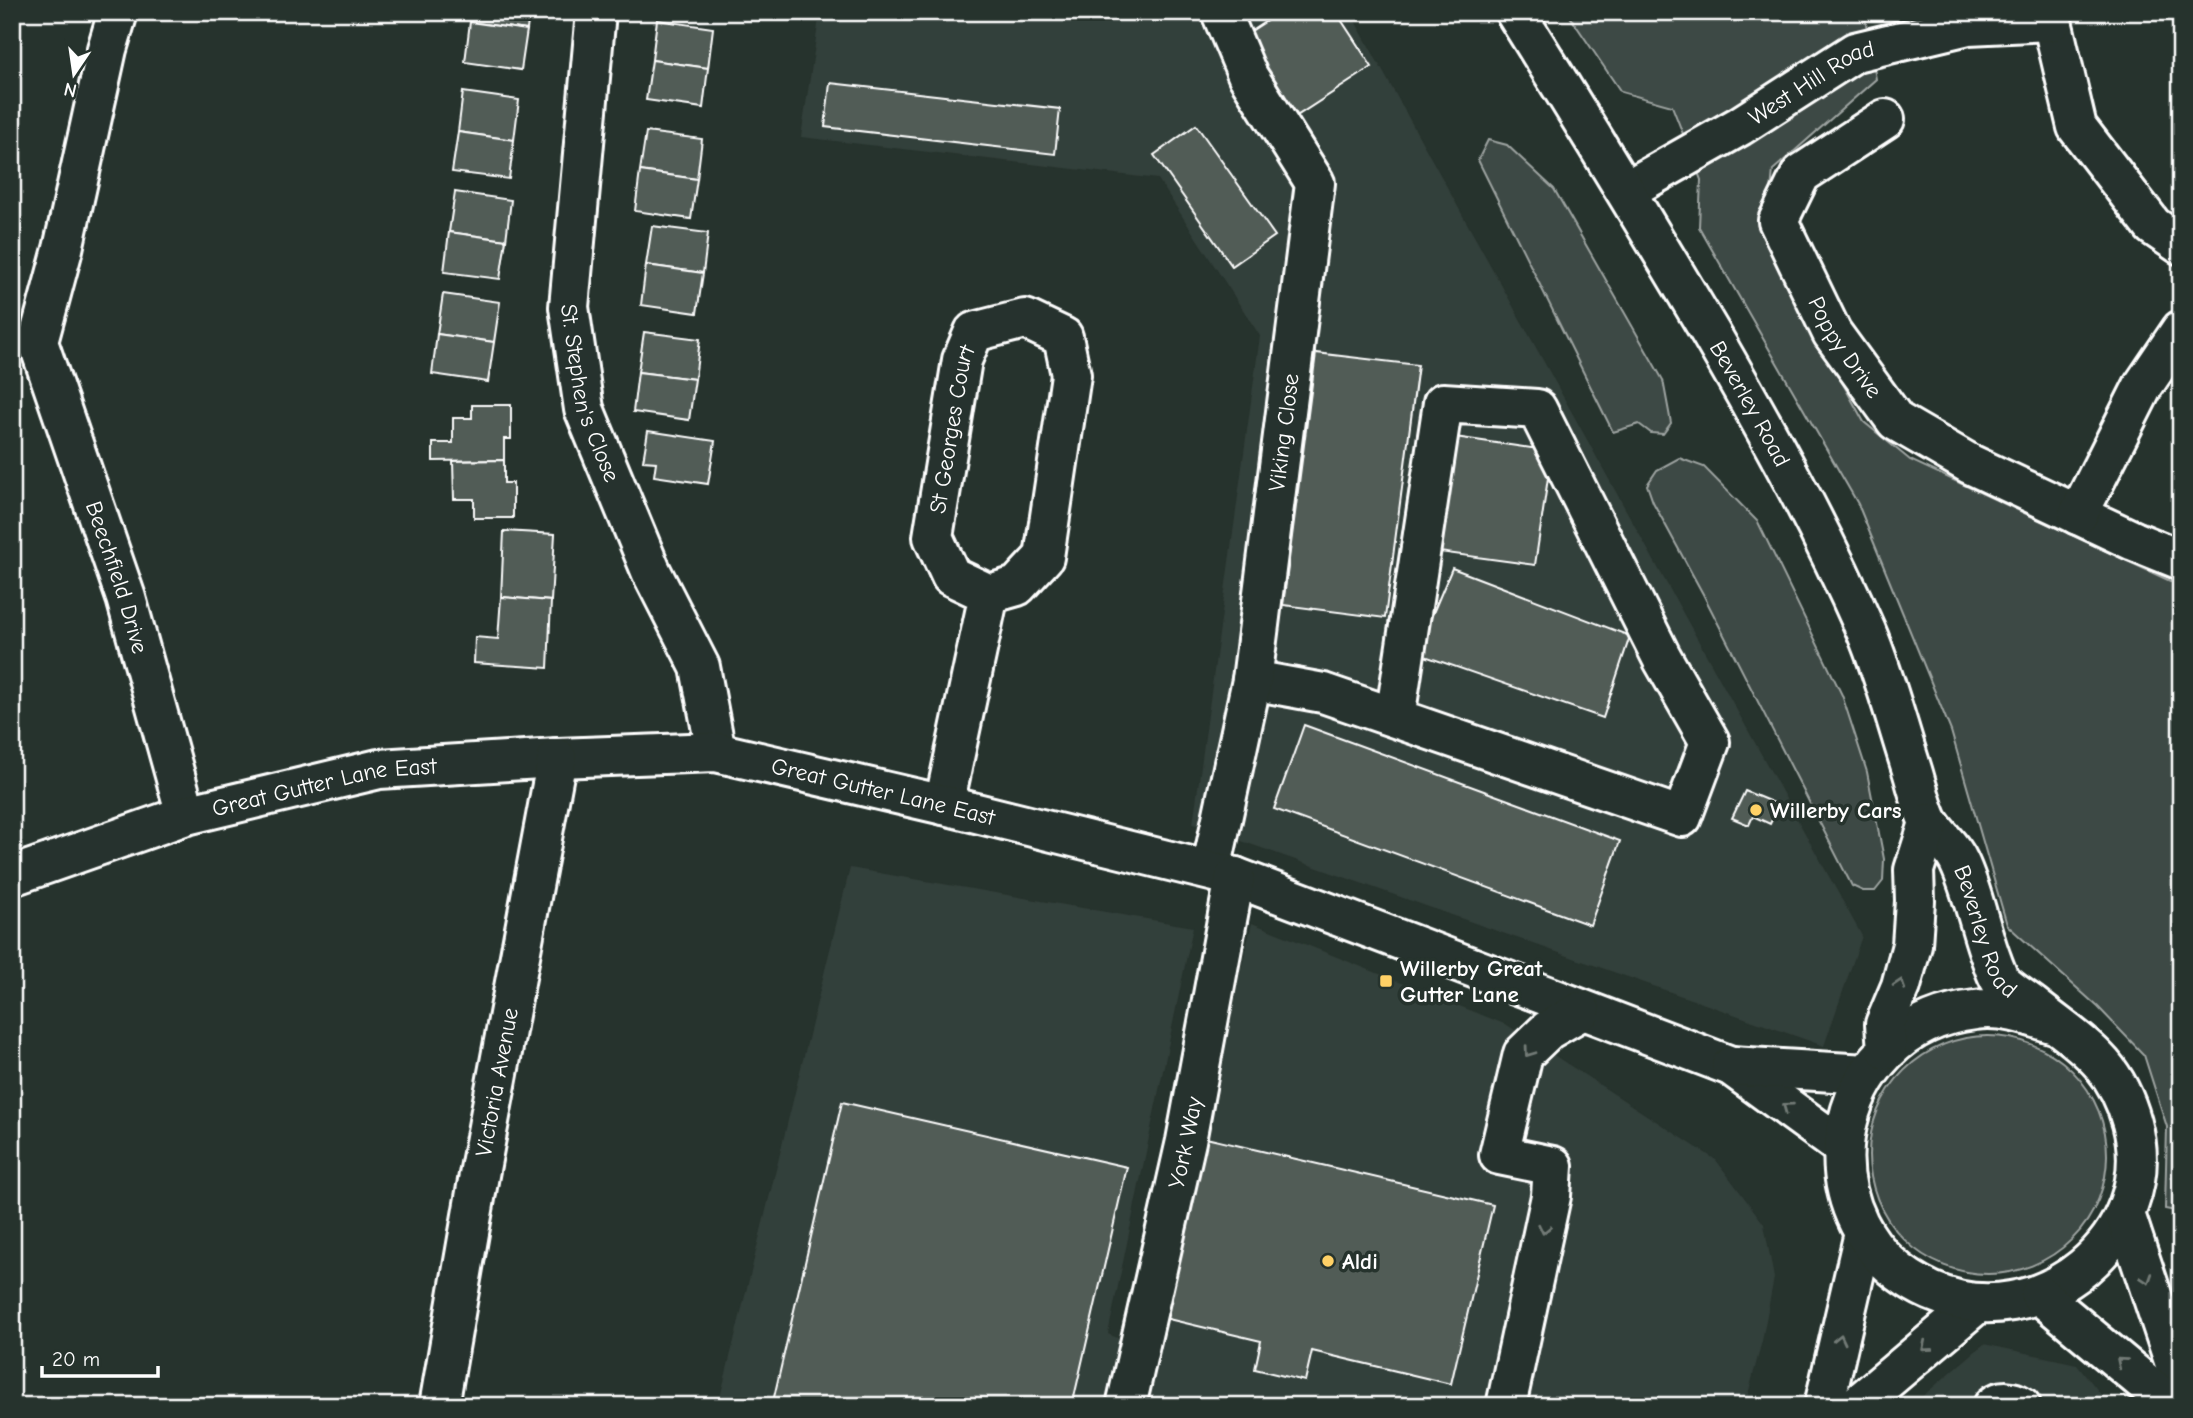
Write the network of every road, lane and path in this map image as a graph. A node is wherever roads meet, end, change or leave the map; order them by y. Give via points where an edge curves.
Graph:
1 (118, 12) edge
2 (596, 12) edge
3 (1221, 12) edge
4 (1515, 12) edge
5 (2052, 17) edge
6 (1885, 119) dead end
7 (1627, 190) junction
8 (2181, 245) edge
9 (2181, 330) edge
10 (25, 346) edge
11 (2078, 515) junction
12 (2181, 561) edge
13 (989, 594) junction
14 (1252, 680) junction
15 (1395, 718) junction
16 (716, 752) junction
17 (557, 758) junction
18 (944, 805) junction
19 (186, 815) junction
20 (1929, 822) junction
21 (1223, 874) junction
22 (12, 876) edge
23 (1581, 1011) junction
24 (2056, 1025) junction
25 (1877, 1062) junction
26 (1731, 1066) junction
27 (1842, 1147) junction
28 (2125, 1214) junction
29 (1864, 1233) junction
30 (2040, 1295) junction
31 (1978, 1303) junction
32 (2181, 1382) edge
33 (439, 1406) edge
34 (1126, 1406) edge
35 (1506, 1406) edge
36 (1824, 1406) edge
37 (1856, 1406) edge
38 (1993, 1406) edge
39 (2021, 1406) edge
40 (2173, 1406) edge

1 - 10 street, Beechfield Drive via 63,249
2 - 16 street, St. Stephen's Close via 569,307 584,409 651,571 700,667
3 - 14 street, Viking Close via 1248,76 1315,183
4 - 7 street, Beverley Road
5 - 7 street, West Hill Road via 1968,25 1855,51 1740,126
5 - 8 street, West Hill Road via 2077,127 2153,226
6 - 11 street, Poppy Drive via 1801,174 1779,221 1832,332 1896,421 1970,464
7 - 20 street, Beverley Road via 1825,541 1868,637
9 - 11 street via 2143,386
10 - 19 street, Beechfield Drive via 126,598
11 - 12 street
13 - 13 street, St Georges Court via 951,576 933,537 966,350 974,332 1025,319 1063,337 1071,375 1044,557 1017,586
13 - 18 street
14 - 15 street via 1323,693
14 - 21 street, Viking Close
15 - 15 street via 1682,817 1710,742 1662,658 1537,409 1443,403
16 - 17 street, Great Gutter Lane East
16 - 18 street, Great Gutter Lane East
17 - 19 street, Great Gutter Lane East via 379,769
17 - 33 street, Victoria Avenue
18 - 21 street, Great Gutter Lane East
19 - 22 street, Great Gutter Lane East
20 - 24 street, Beverley Road via 1958,859 1999,979
25 -> 20 street, Beverley Road via 1912,945 1914,870
21 - 23 street, Great Gutter Lane East
21 - 34 street, York Way via 1186,1141
23 - 26 street, Great Gutter Lane East
23 -> 35 street via 1548,1030 1523,1054 1499,1154 1553,1166 1551,1196
24 - 25 street, Beverley Road via 2015,1011 1979,1009 1944,1016 1911,1031
24 - 28 street, Beverley Road via 2092,1051 2119,1086 2134,1128 2136,1171
25 - 26 street, Great Gutter Lane East
25 - 27 street, Beverley Road via 1849,1109
27 -> 26 street, Great Gutter Lane East
27 - 29 street, Beverley Road via 1846,1192
28 - 30 street, Beverley Road via 2104,1249 2075,1276
28 -> 32 street
29 - 31 street, Beverley Road via 1894,1268 1933,1292
36 -> 29 street
30 - 31 street, Beverley Road
40 -> 30 street
31 -> 37 street
38 - 39 street via 2015,1401

